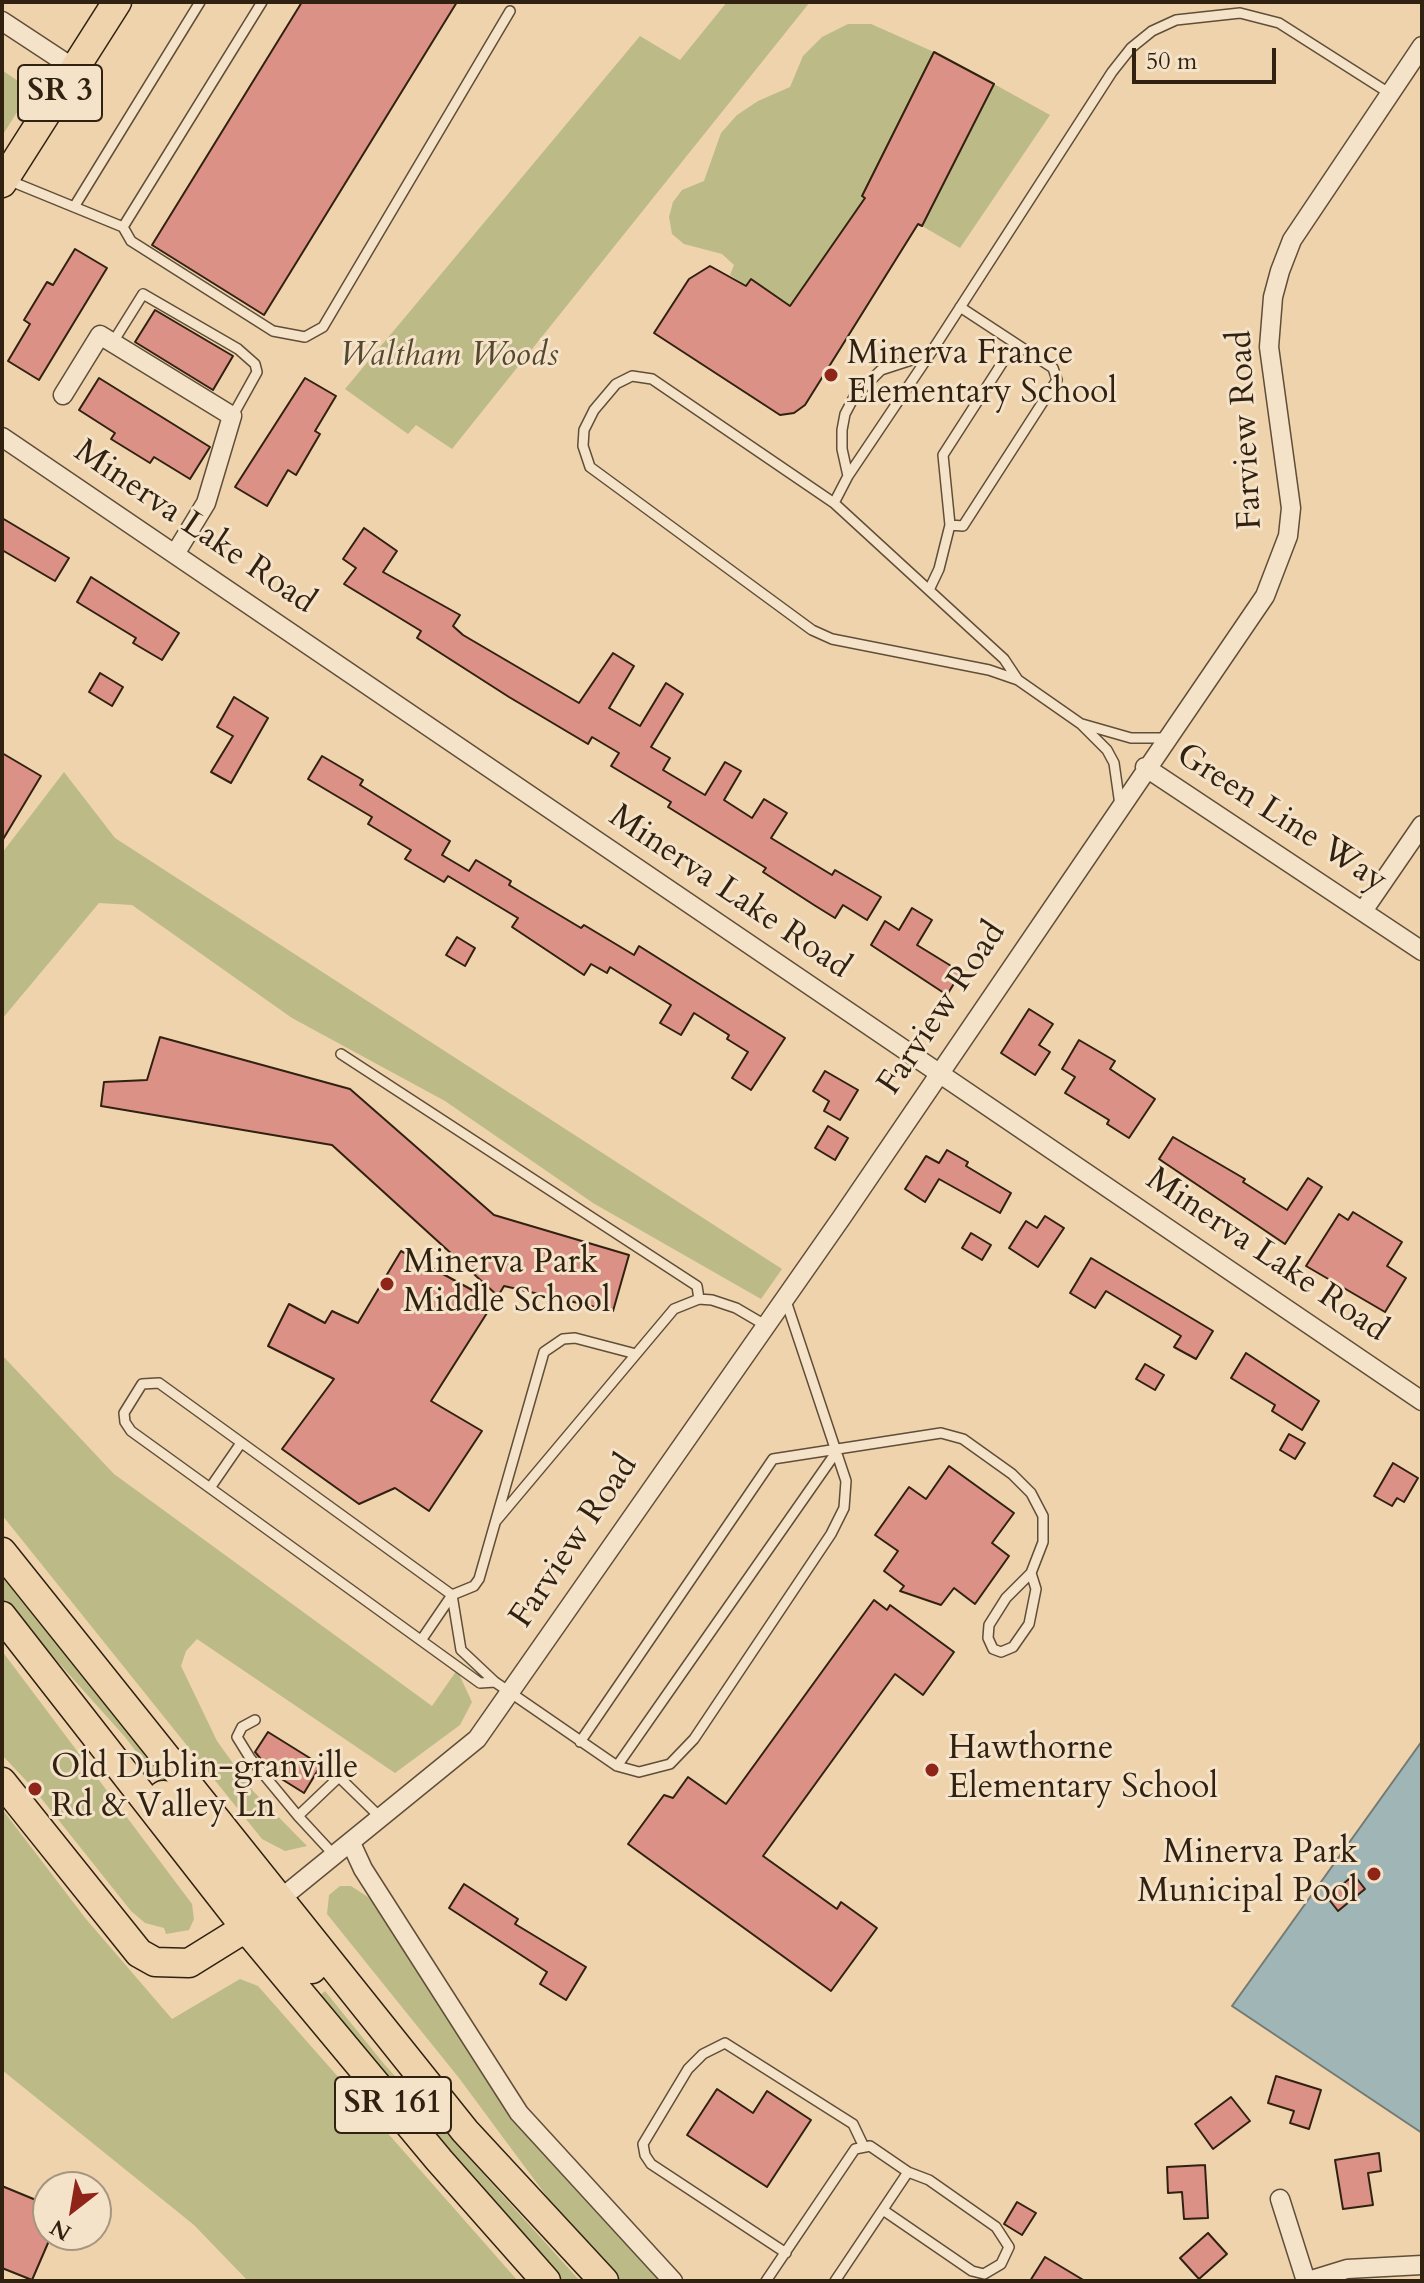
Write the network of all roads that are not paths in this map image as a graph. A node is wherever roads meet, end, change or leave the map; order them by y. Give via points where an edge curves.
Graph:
1 (117, 2) edge
2 (200, 2) edge
3 (262, 2) edge
4 (510, 11) dead end
5 (2, 21) edge
6 (1422, 46) edge
7 (75, 69) junction
8 (1389, 93) junction
9 (3, 181) edge
10 (74, 207) junction
11 (123, 227) junction
12 (960, 307) junction
13 (113, 342) junction
14 (1015, 343) junction
15 (930, 354) junction
16 (63, 395) dead end
17 (232, 417) junction
18 (2, 437) edge
19 (848, 476) junction
20 (834, 503) junction
21 (950, 525) junction
22 (175, 554) junction
23 (929, 590) junction
24 (1018, 680) junction
25 (1081, 724) junction
26 (1164, 738) junction
27 (1145, 767) junction
28 (1120, 805) junction
29 (1422, 825) edge
30 (1363, 911) junction
31 (1422, 951) edge
32 (341, 1054) dead end
33 (937, 1074) junction
34 (785, 1298) junction
35 (699, 1299) junction
36 (765, 1325) junction
37 (636, 1354) junction
38 (1422, 1401) edge
39 (241, 1443) junction
40 (837, 1451) junction
41 (210, 1488) junction
42 (494, 1525) junction
43 (2, 1552) edge
44 (1031, 1573) junction
45 (452, 1595) junction
46 (2, 1614) edge
47 (422, 1639) junction
48 (503, 1687) junction
49 (255, 1720) dead end
50 (580, 1742) junction
51 (617, 1766) junction
52 (2, 1782) edge
53 (298, 1816) junction
54 (381, 1818) junction
55 (351, 1843) junction
56 (335, 1856) junction
57 (279, 1900) junction
58 (244, 1926) junction
59 (445, 2106) junction
60 (864, 2147) junction
61 (908, 2172) junction
62 (1280, 2199) dead end
63 (883, 2210) junction
64 (786, 2253) junction
65 (1422, 2265) edge
66 (546, 2281) edge
67 (604, 2281) edge
68 (673, 2281) edge
69 (766, 2281) edge
70 (835, 2281) edge
71 (1307, 2281) edge

1 - 7 main road, SR 3
2 - 10 lane
3 - 11 lane
4 - 11 lane via 323,327 305,337 273,331 131,241
5 - 7 street
6 - 8 street, Farview Road
7 - 9 main road, SR 3
8 - 12 lane via 1279,23 1240,13 1176,20 1152,31 1112,72
8 - 26 street, Farview Road via 1292,240 1273,297 1269,347 1291,508 1278,568 1265,596
9 - 10 lane
10 - 11 lane
12 - 14 lane
12 - 15 lane
13 - 16 street via 100,335
13 - 17 street
13 - 17 lane via 143,294 238,349 257,372
14 - 21 lane via 943,455
14 - 21 lane via 1053,368 1057,380 963,526
15 - 19 lane
15 - 19 lane via 881,370 854,397 842,430
17 - 22 street via 206,503
18 - 22 street, Minerva Lake Road
19 - 20 lane
20 - 23 lane
20 - 24 lane via 652,379 632,376 616,384 584,430 590,467 812,630 832,639
21 - 23 lane
22 - 33 street, Minerva Lake Road
23 - 24 lane via 1004,659
24 - 25 lane
25 - 26 lane via 1131,738
25 - 28 lane via 1114,763
26 - 27 street, Farview Road
27 - 28 street, Farview Road
27 - 30 street, Green Line Way
28 - 33 street, Farview Road
29 - 30 street
30 - 31 street, Green Line Way
32 - 35 lane via 697,1286
33 - 34 street, Farview Road
33 - 38 street, Minerva Lake Road
34 - 36 street, Farview Road
34 - 40 lane
35 - 36 lane via 725,1303
35 - 37 lane via 674,1309
36 - 48 street, Farview Road
37 - 42 lane
37 - 42 lane via 575,1338 563,1339 544,1352
39 - 41 lane
39 - 41 lane via 159,1383 142,1384 124,1413 125,1422
39 - 45 lane
40 - 44 lane via 941,1433 963,1439 1012,1474 1031,1493 1043,1516 1043,1542
40 - 50 lane via 773,1459
40 - 51 lane
40 - 51 lane via 846,1481 844,1508 694,1739 670,1764 639,1772
41 - 47 lane
42 - 45 lane via 479,1579
43 - 57 main road, SR 161
44 - 44 lane via 989,1625 993,1649 1013,1647 1029,1624 1036,1589
45 - 47 lane
45 - 48 lane via 461,1650
46 - 57 main road via 26,1621 247,1896 267,1907
46 - 58 main road, SR 161
47 - 48 lane via 480,1683
48 - 50 lane
48 - 54 street, Farview Road via 477,1739
49 - 53 lane via 237,1737
50 - 51 lane
52 - 58 main road via 139,1953 155,1962 189,1963
53 - 54 lane via 339,1777
53 - 56 lane
54 - 55 street, Farview Road
55 - 56 street, Farview Road
55 - 68 street via 519,2113
56 - 57 street, Farview Road
57 - 59 main road, SR 161
58 - 59 main road via 266,1924 280,1934 405,2083
58 - 66 main road, SR 161
59 - 67 main road, SR 161
60 - 61 lane
60 - 64 lane via 855,2149
60 - 64 lane via 853,2124 725,2043 688,2069 643,2144 645,2155
61 - 63 lane
61 - 63 lane via 929,2180 996,2227 1009,2247 1001,2264 984,2274 972,2271
62 - 71 street
63 - 70 lane
64 - 69 lane
65 - 71 street via 1347,2269

